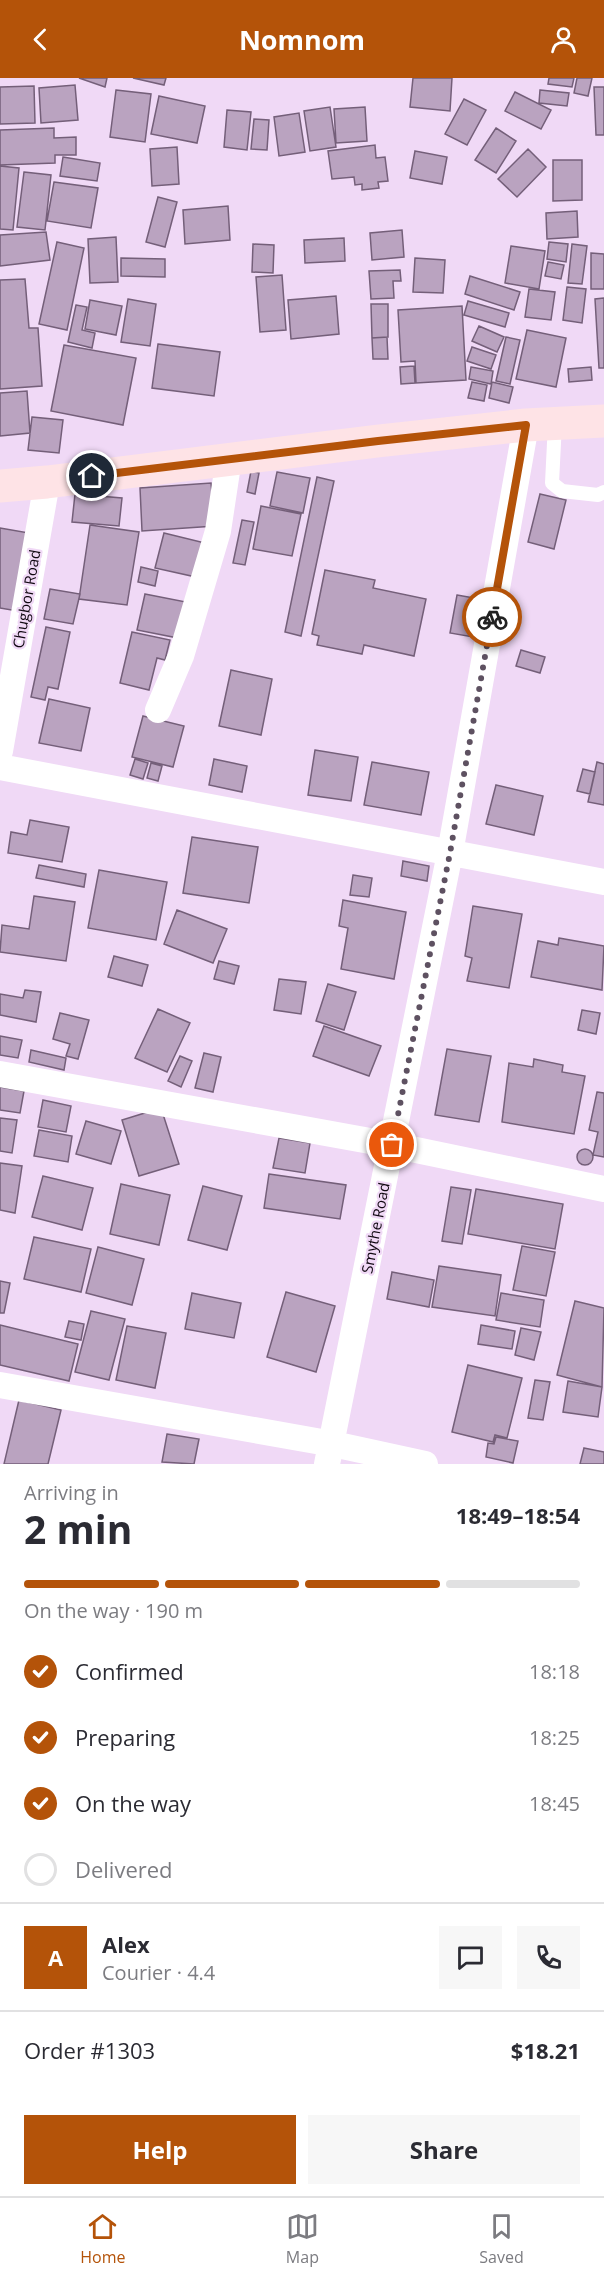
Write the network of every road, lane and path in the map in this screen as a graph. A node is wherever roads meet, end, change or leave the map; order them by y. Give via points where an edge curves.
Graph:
1 (604, 421) edge
2 (540, 424) junction
3 (229, 459) junction
4 (47, 482) junction
5 (0, 486) edge
6 (604, 492) edge
7 (158, 710) dead end
8 (0, 751) edge
9 (0, 767) edge
10 (450, 853) junction
11 (604, 882) edge
12 (0, 1074) edge
13 (392, 1145) junction
14 (604, 1189) edge
15 (0, 1385) edge
16 (330, 1454) edge
17 (426, 1464) edge

1 - 2 street
2 - 3 street
2 - 6 lane via 552,483 562,491 598,495
2 - 10 street, Smythe Road
3 - 4 street
3 - 7 street via 218,531 181,656
4 - 5 street
4 - 8 street, Chugbor Road
9 - 10 street
10 - 11 street
10 - 13 street, Smythe Road
12 - 13 street
13 - 14 street
13 - 16 street, Smythe Road
15 - 16 street
16 - 17 street

